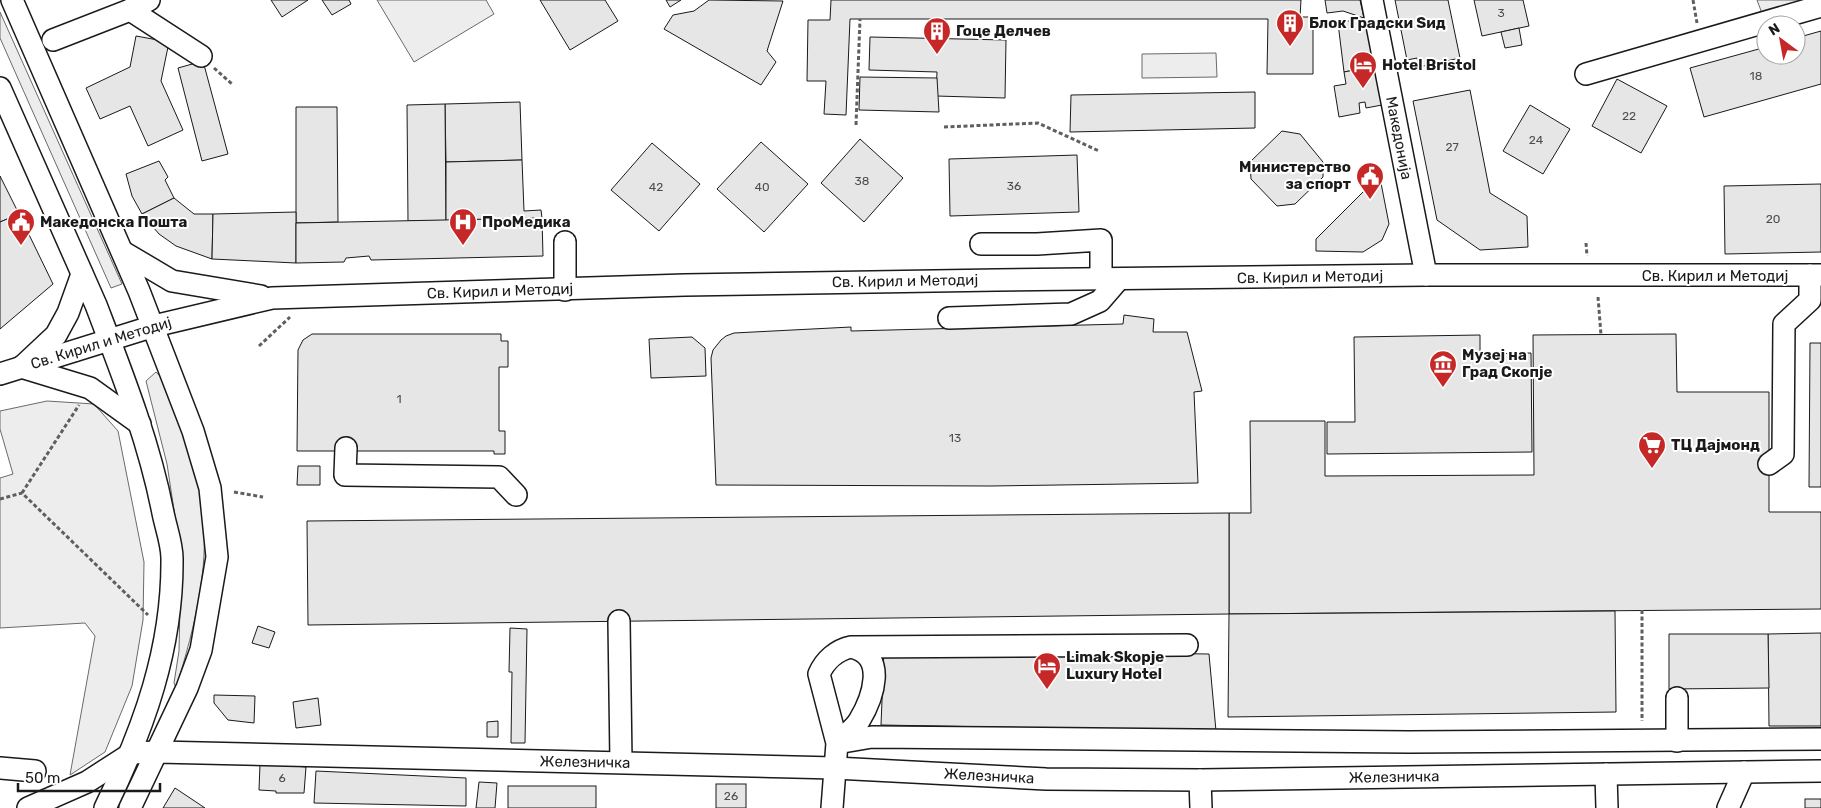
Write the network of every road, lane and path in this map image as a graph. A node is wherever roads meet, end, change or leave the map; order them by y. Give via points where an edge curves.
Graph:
1 (12, 0) edge
2 (149, 0) edge
3 (1372, 0) edge
4 (1821, 6) edge
5 (130, 10) junction
6 (860, 19) dead end
7 (53, 40) dead end
8 (201, 56) dead end
9 (1586, 74) dead end
10 (0, 88) edge
11 (856, 125) dead end
12 (944, 127) dead end
13 (1099, 151) dead end
14 (565, 242) dead end
15 (1586, 243) dead end
16 (980, 244) dead end
17 (123, 252) junction
18 (1587, 259) dead end
19 (82, 274) junction
20 (1426, 275) junction
21 (1816, 275) edge
22 (1110, 279) junction
23 (565, 290) junction
24 (1598, 297) dead end
25 (282, 298) junction
26 (949, 318) dead end
27 (154, 326) junction
28 (1601, 334) dead end
29 (110, 340) junction
30 (260, 346) dead end
31 (21, 367) junction
32 (0, 374) edge
33 (90, 388) junction
34 (140, 424) junction
35 (346, 448) dead end
36 (1769, 464) dead end
37 (234, 492) dead end
38 (22, 493) junction
39 (516, 495) dead end
40 (263, 498) dead end
41 (0, 499) edge
42 (1642, 610) dead end
43 (619, 621) dead end
44 (167, 633) junction
45 (1188, 645) dead end
46 (854, 648) junction
47 (1677, 698) dead end
48 (1821, 739) edge
49 (1659, 742) junction
50 (837, 743) junction
51 (158, 752) junction
52 (132, 753) junction
53 (621, 762) junction
54 (0, 768) edge
55 (835, 768) junction
56 (36, 771) dead end
57 (1821, 771) edge
58 (1744, 772) junction
59 (1658, 773) junction
60 (1606, 774) junction
61 (1200, 780) junction
62 (28, 808) edge
63 (105, 808) edge
64 (130, 808) edge
65 (832, 808) edge
66 (1201, 808) edge
67 (1607, 808) edge
68 (1728, 808) edge

1 - 17 street
2 - 5 street
3 - 20 street, Македонија
4 - 9 street
5 - 7 street
5 - 8 street
6 - 11 path
10 - 19 street
12 - 13 path via 1038,123
14 - 23 street
15 - 18 path
16 - 22 street via 1101,240
17 - 25 street via 172,281
17 - 27 street
19 - 29 street
19 - 31 street via 68,313 56,334
20 - 21 street, Св. Кирил и Методиј
20 - 22 street, Св. Кирил и Методиј
21 - 36 street via 1810,300 1784,324 1783,454
22 - 23 street, Св. Кирил и Методиј via 685,285
22 - 26 street via 1100,301 1071,314
23 - 25 street, Св. Кирил и Методиј
24 - 28 path
25 - 27 street, Св. Кирил и Методиј
25 - 30 path via 290,318
27 - 29 street, Св. Кирил и Методиј
27 - 51 street via 193,431 210,488 218,557 201,650
29 - 31 street, Св. Кирил и Методиј
29 - 34 street
31 - 32 street, Св. Кирил и Методиј
31 - 33 street
33 - 34 street
33 - 38 path
34 - 44 street via 156,474 172,556
35 - 39 street via 345,475 499,477
37 - 40 path
38 - 41 path
38 - 44 path
42 - 49 path
43 - 53 street
44 - 52 street via 152,695
45 - 46 street
46 - 50 street via 867,654 872,662 874,689 858,722
46 - 50 street via 839,651 826,662 819,674
47 - 49 street
48 - 49 street
49 - 50 street via 872,737
49 - 59 street
50 - 55 street
51 - 52 street, Железничка
51 - 53 street, Железничка
51 - 64 street
52 - 62 street via 86,782
52 - 63 street
53 - 55 street, Железничка
54 - 56 street
55 - 61 street, Железничка via 1046,779
55 - 65 street
57 - 58 street, Железничка
58 - 59 street, Железничка
58 - 68 street
59 - 60 street, Железничка
60 - 61 street, Железничка
60 - 67 street
61 - 66 street

